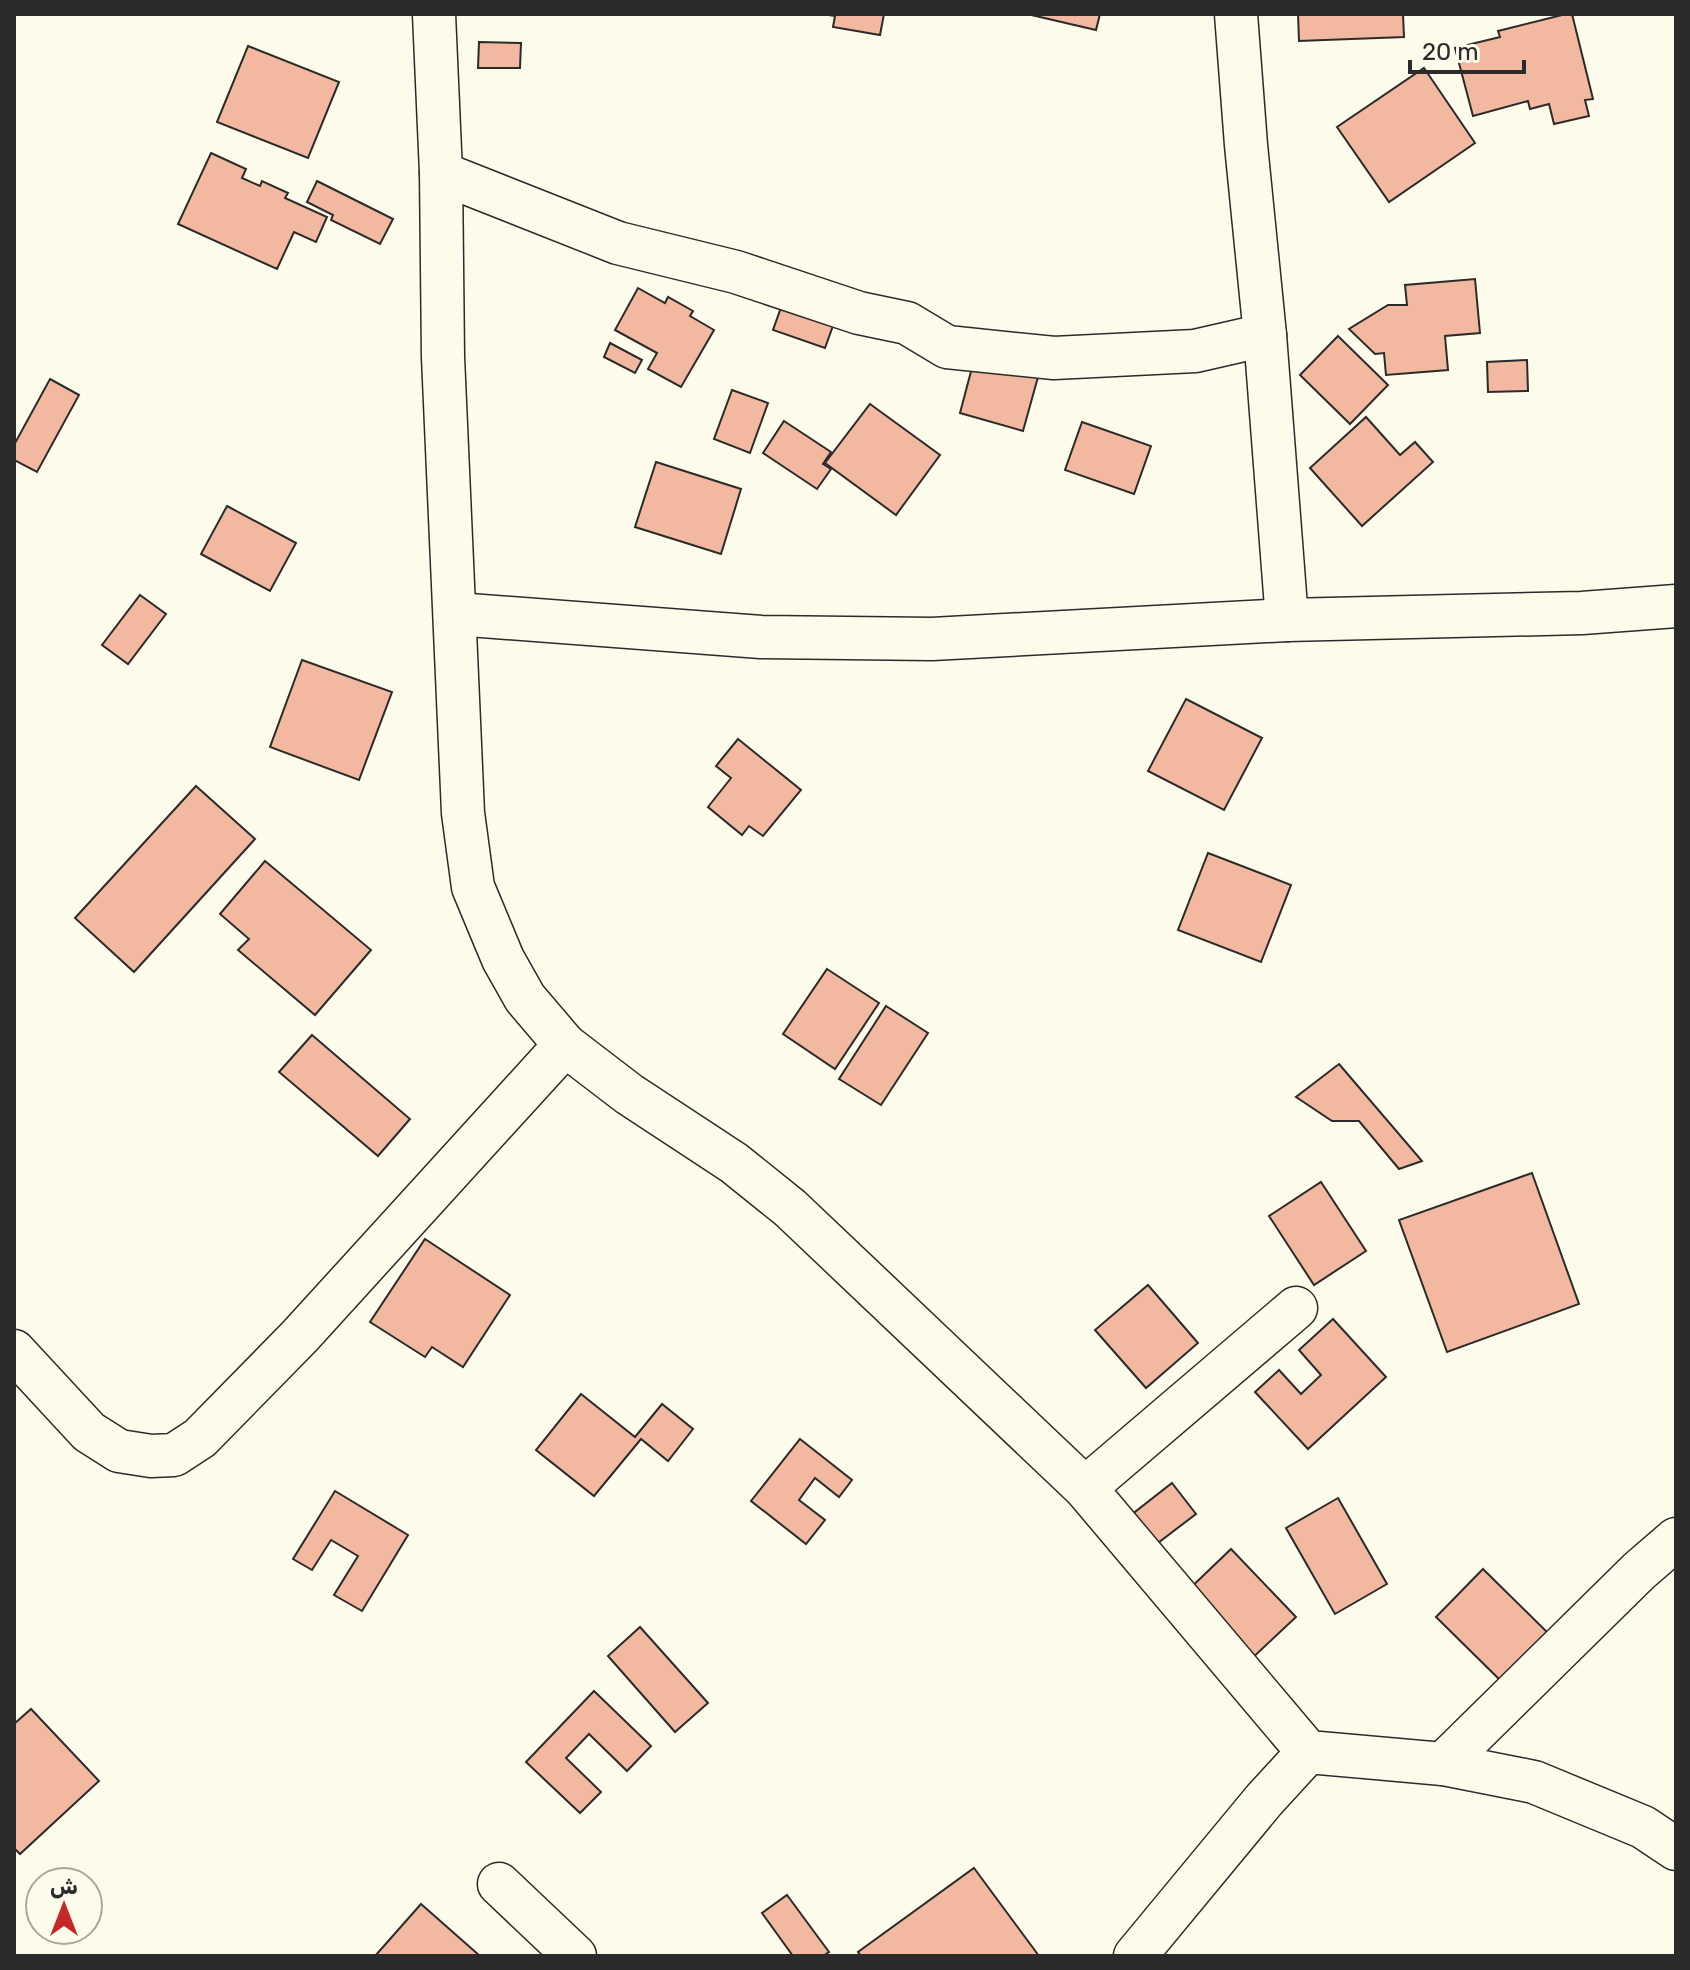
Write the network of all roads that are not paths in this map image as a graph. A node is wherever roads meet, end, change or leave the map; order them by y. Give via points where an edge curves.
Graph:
1 (434, 14) edge
2 (1236, 14) edge
3 (441, 173) junction
4 (1265, 335) junction
5 (1676, 606) edge
6 (456, 614) junction
7 (1287, 620) junction
8 (565, 1045) junction
9 (1296, 1308) dead end
10 (14, 1351) edge
11 (1085, 1488) junction
12 (1676, 1539) edge
13 (1308, 1752) junction
14 (1443, 1764) junction
15 (1676, 1849) edge
16 (499, 1884) dead end
17 (575, 1956) edge
18 (1135, 1956) edge

1 - 3 street
2 - 4 street
3 - 4 street via 618,243 907,323 947,347 1054,358 1195,351
3 - 6 street via 443,357
4 - 7 street
5 - 7 street
6 - 7 street via 761,637 917,639
6 - 8 street via 457,719 473,887 525,998
8 - 10 street via 300,1336 200,1438 174,1455 151,1456 109,1445 89,1432
8 - 11 street via 790,1208
9 - 11 street
11 - 13 street
12 - 14 street
13 - 14 street
13 - 18 street
14 - 15 street via 1534,1782 1643,1827
16 - 17 street

